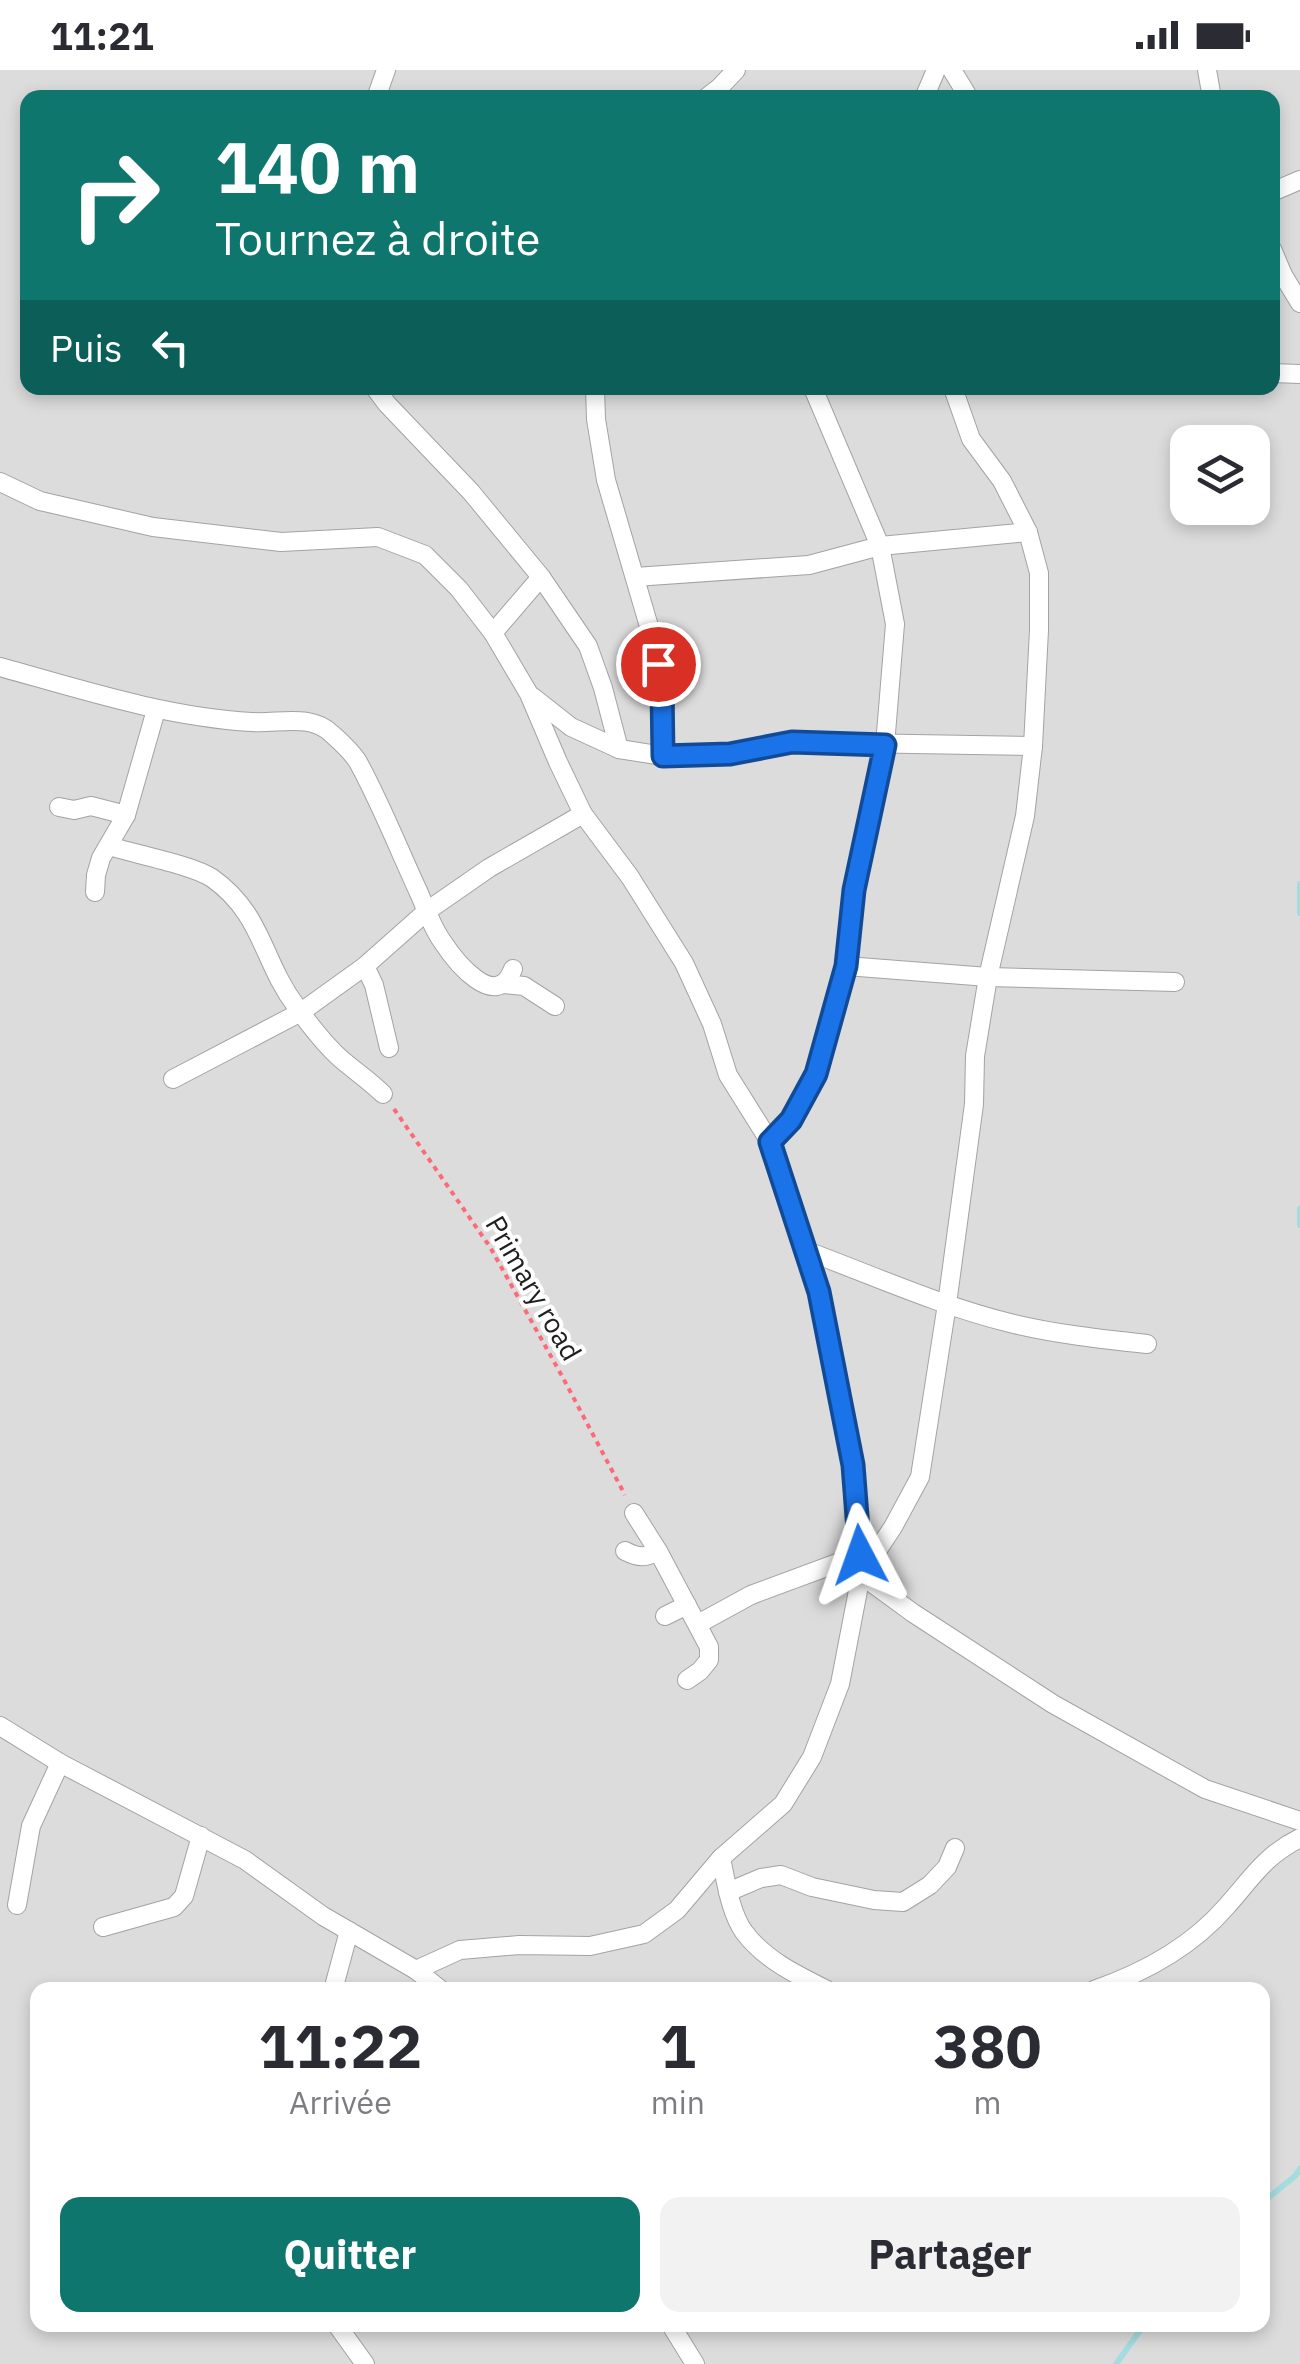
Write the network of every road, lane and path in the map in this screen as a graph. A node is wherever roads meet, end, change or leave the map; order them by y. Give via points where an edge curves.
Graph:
1 (736, 70) edge
2 (716, 90) edge
3 (1280, 268) edge
4 (1300, 302) edge
5 (380, 395) edge
6 (595, 395) edge
7 (820, 395) edge
8 (955, 395) edge
9 (0, 482) edge
10 (1028, 532) junction
11 (880, 546) junction
12 (635, 577) junction
13 (541, 578) junction
14 (493, 632) junction
15 (0, 667) edge
16 (529, 694) junction
17 (156, 710) junction
18 (885, 745) junction
19 (1033, 746) junction
20 (618, 748) junction
21 (663, 756) junction
22 (59, 807) dead end
23 (583, 814) junction
24 (126, 815) junction
25 (109, 846) junction
26 (95, 892) dead end
27 (428, 911) junction
28 (365, 966) junction
29 (846, 966) junction
30 (988, 976) junction
31 (1174, 982) dead end
32 (555, 1006) dead end
33 (301, 1012) junction
34 (390, 1048) dead end
35 (173, 1079) dead end
36 (383, 1094) joint
37 (770, 1142) junction
38 (807, 1251) junction
39 (947, 1304) junction
40 (1147, 1344) dead end
41 (634, 1513) joint
42 (626, 1550) dead end
43 (658, 1552) junction
44 (860, 1555) junction
45 (861, 1574) junction
46 (687, 1605) junction
47 (665, 1616) dead end
48 (698, 1624) junction
49 (686, 1680) dead end
50 (0, 1726) edge
51 (60, 1763) junction
52 (1300, 1821) edge
53 (201, 1836) junction
54 (1300, 1838) edge
55 (955, 1848) dead end
56 (721, 1858) junction
57 (728, 1892) junction
58 (16, 1905) dead end
59 (103, 1927) dead end
60 (349, 1931) junction
61 (416, 1970) junction
62 (335, 1982) edge
63 (431, 1982) edge
64 (812, 1982) edge
65 (1117, 1982) edge
66 (343, 2332) edge
67 (675, 2332) edge
68 (365, 2364) edge
69 (695, 2364) edge

1 - 2 street
3 - 4 street
5 - 13 street
6 - 12 street via 606,480
7 - 11 street
8 - 10 street via 971,439
9 - 14 street via 40,501 153,528 280,542 378,537 425,555
10 - 11 street
10 - 19 street via 1039,573
11 - 12 street via 809,565
11 - 18 street via 895,624
12 - 21 street via 662,688
13 - 14 street
13 - 20 street via 588,646
14 - 16 street
15 - 17 street
16 - 20 street via 571,728
16 - 23 street
17 - 24 street
17 - 27 street via 255,723 296,720 329,730 356,759
18 - 19 street
18 - 21 street via 792,742 730,754
18 - 29 street via 854,890
19 - 30 street via 1025,816
20 - 21 street
22 - 24 street
23 - 27 street
23 - 37 street via 684,963 728,1075
24 - 25 street
25 - 26 street
25 - 33 street via 208,875 235,896
27 - 28 street
27 - 32 street via 440,939 481,984 508,977
28 - 33 street
28 - 34 street
29 - 30 street
29 - 37 street via 816,1074 791,1120
30 - 31 street
30 - 39 street
33 - 35 street
33 - 36 street
36 - 41 path, Primary road via 490,1247
37 - 38 street
38 - 39 street
38 - 44 street via 853,1465
39 - 40 street via 1009,1323
39 - 45 street via 920,1477
41 - 43 street
42 - 43 street via 646,1558
43 - 46 street
44 - 45 street
44 - 48 street via 751,1595
45 - 52 street via 1053,1704 1138,1752 1205,1789
45 - 56 street via 840,1684 812,1757 783,1804
46 - 47 street
46 - 48 street
48 - 49 street via 709,1660
50 - 51 street
51 - 53 street
51 - 58 street via 31,1826
53 - 59 street via 184,1896 174,1907
53 - 60 street
54 - 65 street via 1279,1848 1192,1940
55 - 57 street via 930,1886 903,1902 781,1876
56 - 57 street
56 - 61 street via 677,1910 644,1934 590,1946 460,1950
57 - 64 street via 743,1930 774,1962
60 - 61 street
60 - 62 street
61 - 63 street
66 - 68 street
67 - 69 street

